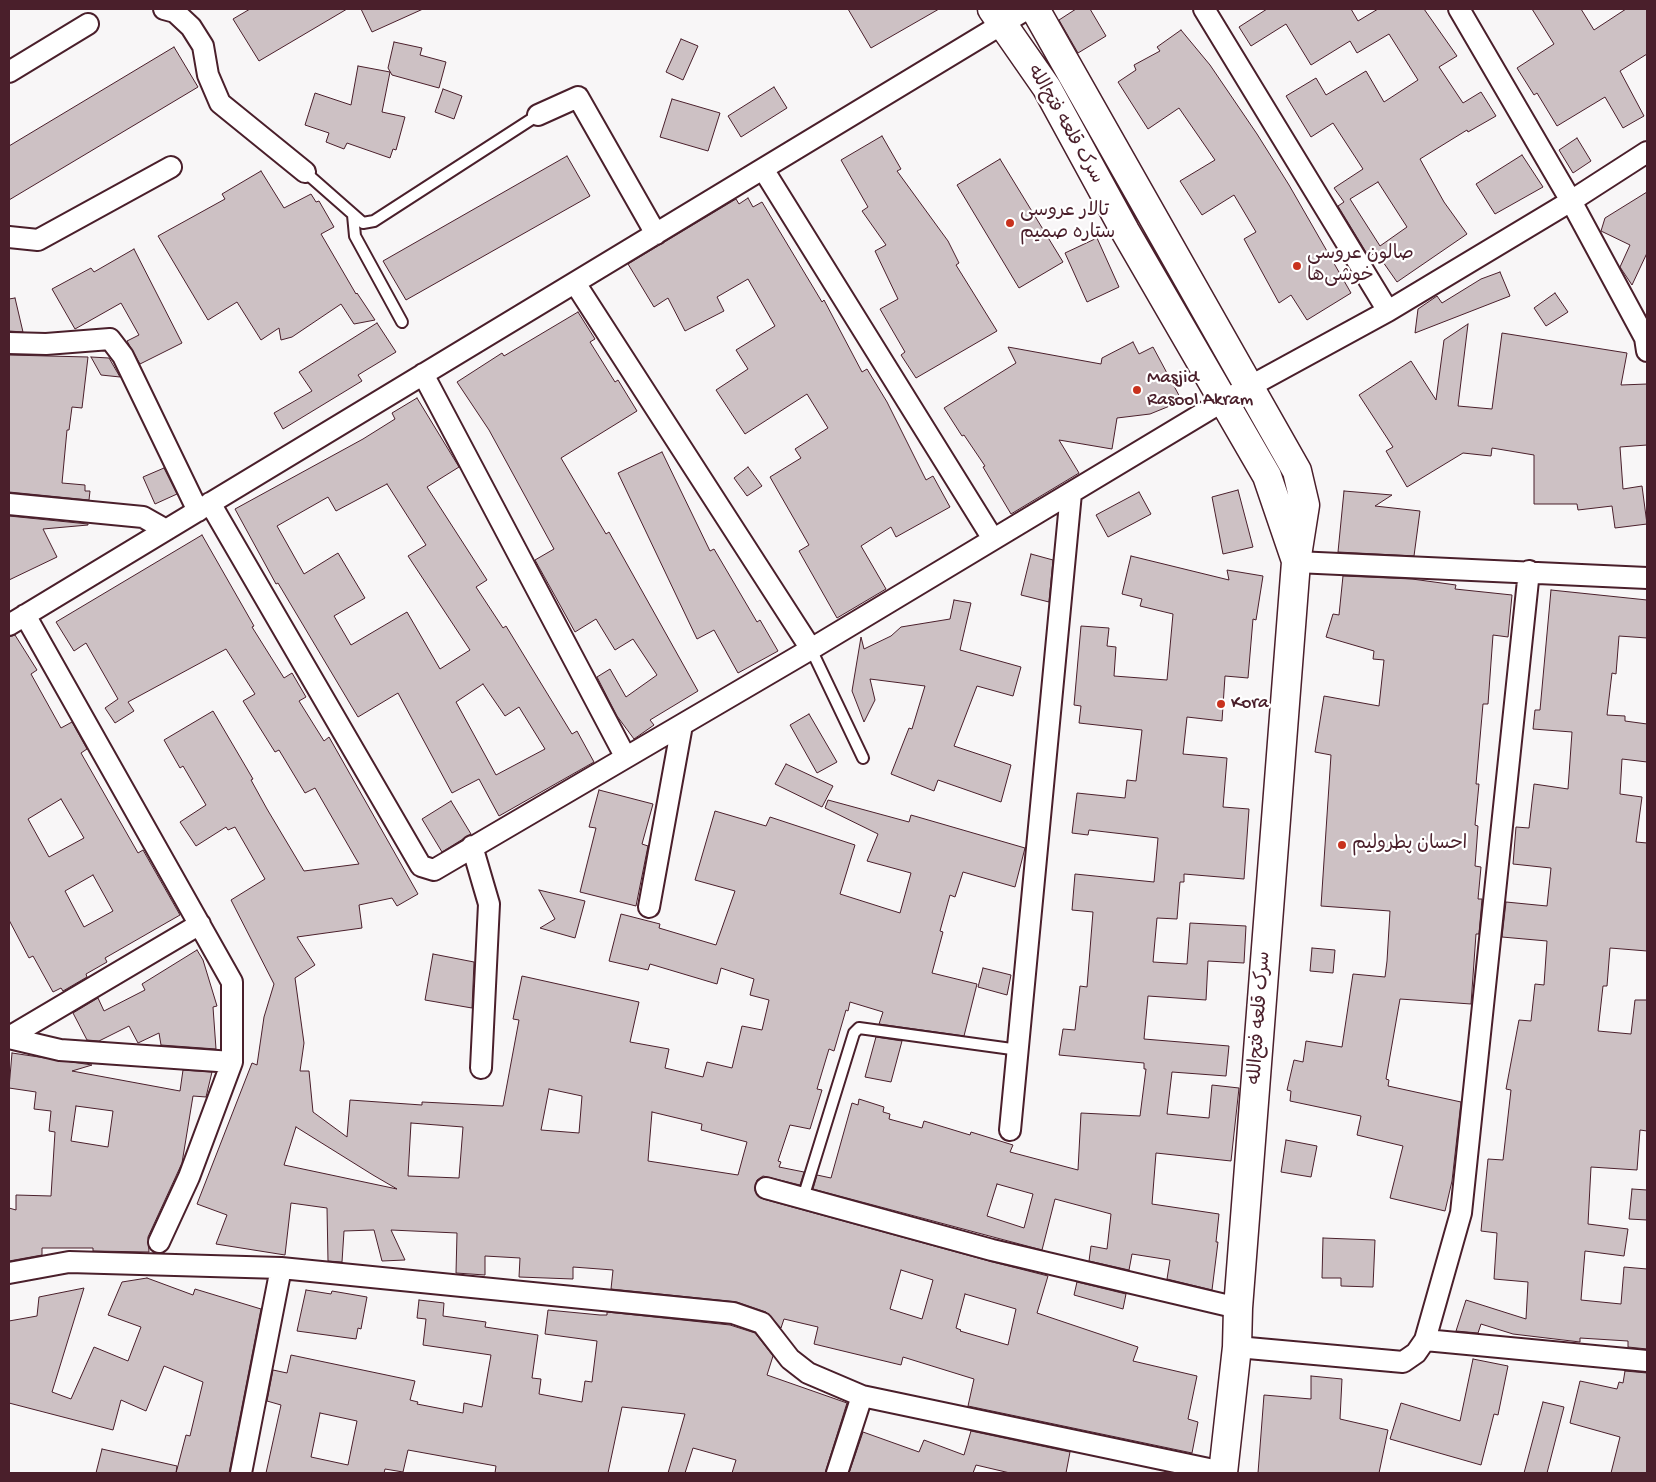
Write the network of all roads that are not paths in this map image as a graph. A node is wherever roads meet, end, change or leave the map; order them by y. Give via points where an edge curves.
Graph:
1 (164, 9) edge
2 (1027, 9) edge
3 (1035, 9) edge
4 (1204, 9) edge
5 (1459, 9) edge
6 (997, 17) edge
7 (88, 24) dead end
8 (9, 72) edge
9 (538, 115) joint
10 (1647, 152) edge
11 (172, 167) dead end
12 (763, 169) junction
13 (304, 172) joint
14 (1571, 201) junction
15 (354, 215) junction
16 (656, 234) junction
17 (9, 236) edge
18 (574, 283) junction
19 (1388, 311) junction
20 (402, 322) dead end
21 (9, 343) edge
22 (1647, 351) edge
23 (423, 374) junction
24 (1248, 387) junction
25 (1224, 400) junction
26 (1071, 493) junction
27 (9, 504) edge
28 (204, 507) junction
29 (166, 530) junction
30 (993, 539) junction
31 (1296, 562) junction
32 (1529, 571) junction
33 (1647, 578) edge
34 (17, 620) edge
35 (811, 649) junction
36 (682, 725) junction
37 (625, 756) junction
38 (863, 758) dead end
39 (472, 846) junction
40 (649, 907) dead end
41 (200, 924) junction
42 (9, 1038) edge
43 (1018, 1050) junction
44 (232, 1062) junction
45 (481, 1068) dead end
46 (1010, 1130) dead end
47 (766, 1188) dead end
48 (802, 1198) junction
49 (159, 1242) dead end
50 (281, 1268) junction
51 (9, 1273) edge
52 (1238, 1308) junction
53 (1425, 1340) junction
54 (1237, 1347) junction
55 (1647, 1362) edge
56 (862, 1396) junction
57 (1223, 1472) edge
58 (241, 1473) edge
59 (837, 1473) edge

1 - 13 street via 175,12 191,27 203,46 208,75 220,103
2 - 6 street
3 - 24 main road, سرک قلعه فتح‌الله
4 - 19 street
5 - 14 street
6 - 12 street
6 - 25 main road, سرک قلعه فتح‌الله via 1047,88 1125,231
7 - 8 street
9 - 15 lane via 374,221 363,223
9 - 16 street via 578,97
10 - 14 street
11 - 17 street via 38,240
12 - 16 street
12 - 30 street
13 - 15 lane
14 - 19 street
14 - 22 street via 1644,338
15 - 20 lane via 355,236
16 - 18 street
18 - 23 street
18 - 35 street
19 - 24 street
21 - 28 street via 110,339 123,356
23 - 28 street
23 - 37 street
24 - 25 street
24 - 31 main road, سرک قلعه فتح‌الله via 1297,471 1305,505
25 - 26 street
25 - 31 main road, سرک قلعه فتح‌الله via 1267,476
26 - 30 street
26 - 43 street
27 - 29 street via 143,517
28 - 29 street
28 - 39 street via 421,866 434,870
29 - 34 street
30 - 35 street
31 - 32 street
31 - 52 main road, سرک قلعه فتح‌الله
32 - 33 street
32 - 53 street via 1461,1213
34 - 41 street
35 - 36 street
35 - 38 lane
36 - 37 street
36 - 40 street
37 - 39 street
39 - 45 street via 489,904
41 - 42 street
41 - 44 street via 232,982
42 - 44 street via 60,1050
43 - 46 street
43 - 48 lane via 859,1028 854,1033
44 - 49 street via 189,1177
47 - 48 street
48 - 52 street via 992,1250
50 - 51 street via 69,1262
50 - 56 street via 733,1313 762,1323 790,1359 808,1373
50 - 58 street
52 - 54 main road, سرک قلعه فتح‌الله
53 - 54 street via 1416,1353 1403,1362
53 - 55 street
54 - 57 main road, سرک قلعه فتح‌الله
56 - 57 street
56 - 59 street

